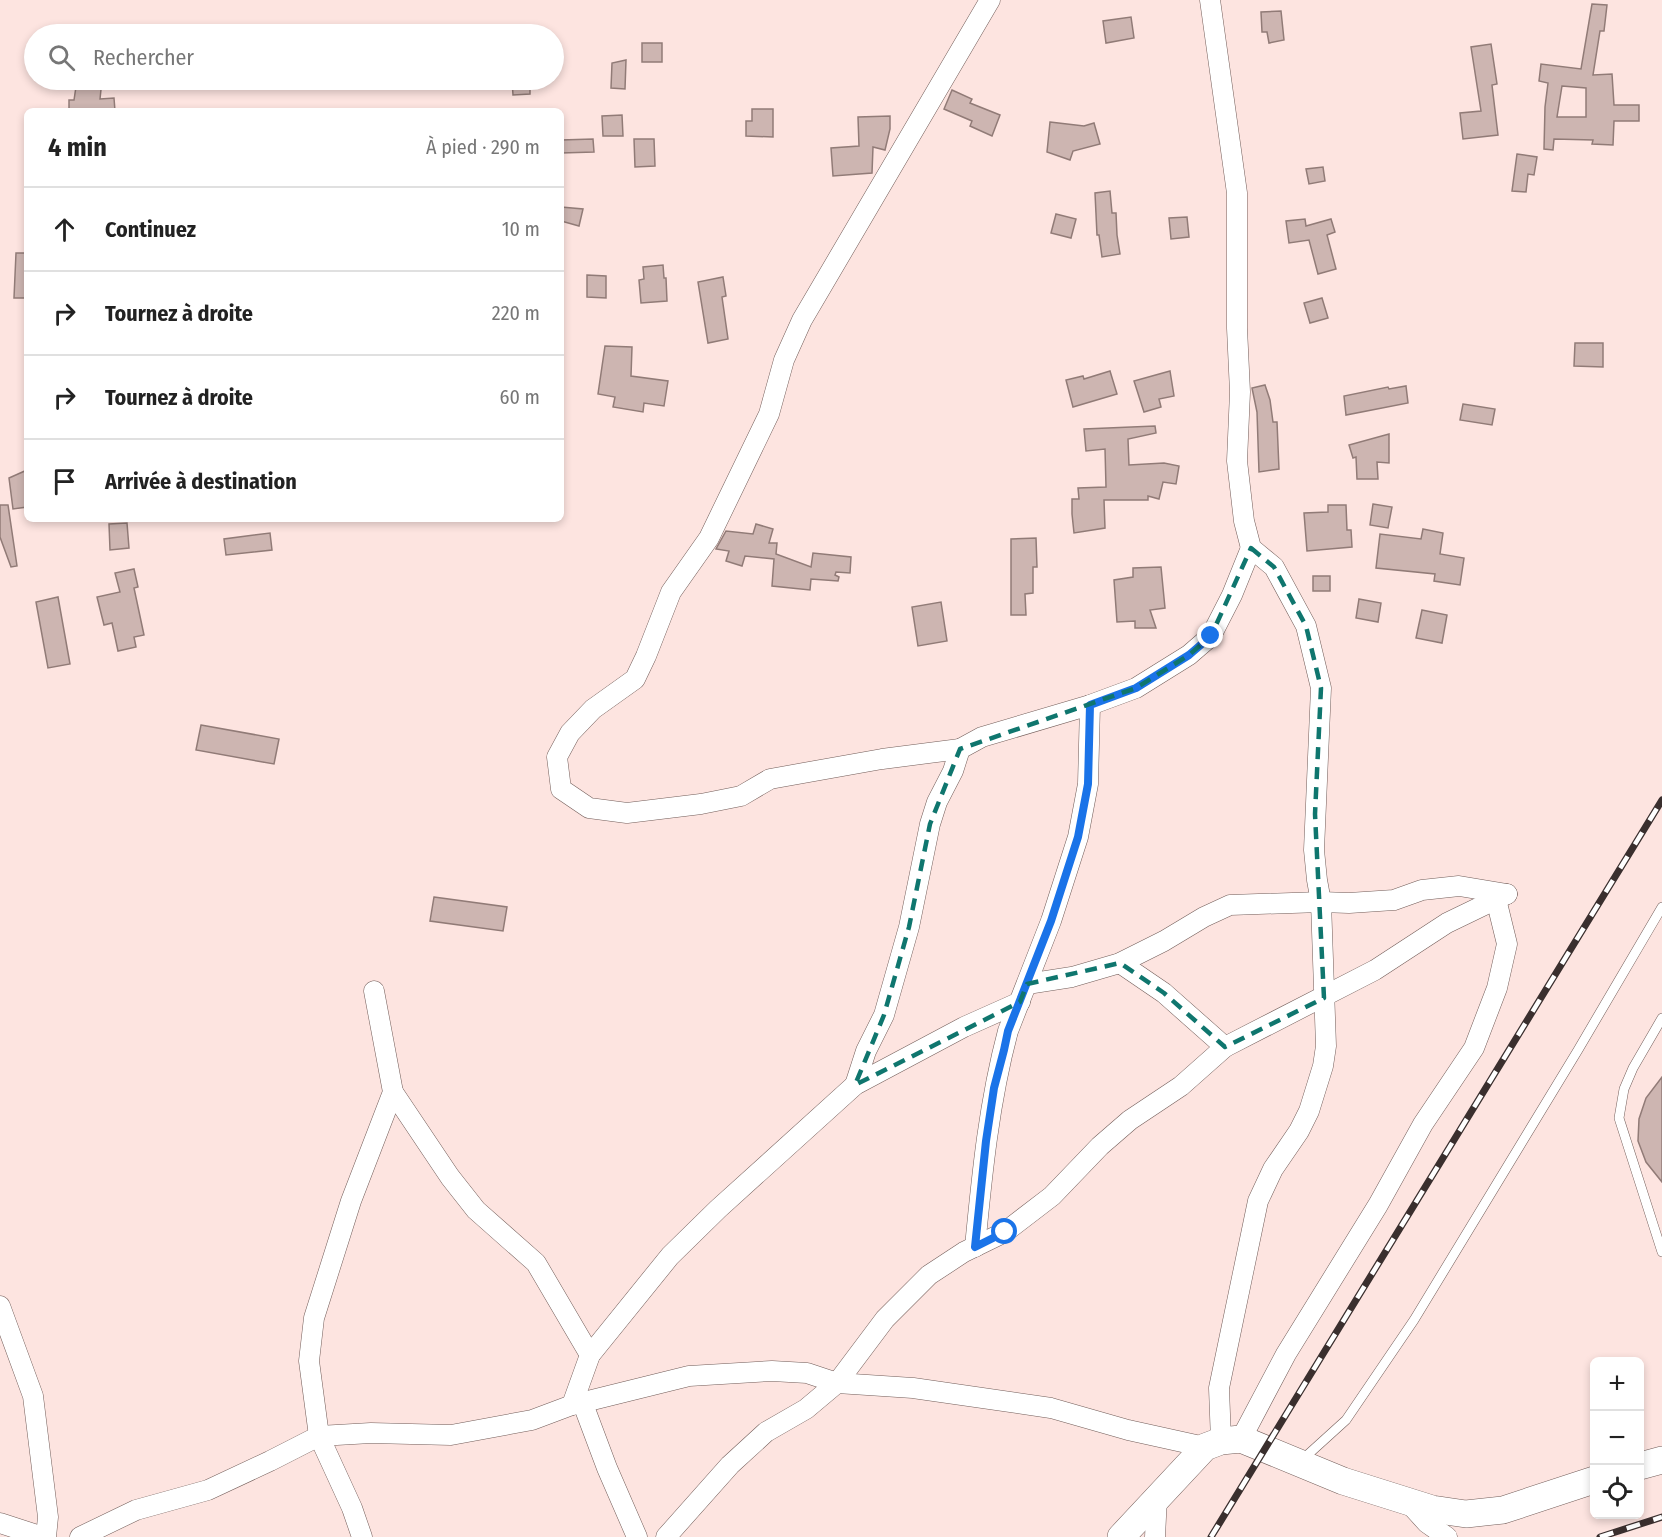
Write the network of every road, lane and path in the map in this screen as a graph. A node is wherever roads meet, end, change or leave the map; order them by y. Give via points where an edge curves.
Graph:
1 (990, 0) edge
2 (1210, 0) edge
3 (1251, 548) junction
4 (1090, 705) junction
5 (960, 748) junction
6 (1496, 899) junction
7 (1321, 902) junction
8 (1662, 907) edge
9 (1120, 963) junction
10 (374, 992) dead end
11 (1024, 993) junction
12 (1324, 998) junction
13 (1662, 1018) edge
14 (1225, 1047) junction
15 (855, 1085) junction
16 (393, 1092) junction
17 (975, 1247) junction
18 (1662, 1252) edge
19 (0, 1306) edge
20 (590, 1355) junction
21 (837, 1383) junction
22 (577, 1404) junction
23 (319, 1436) junction
24 (1222, 1442) junction
25 (1662, 1460) edge
26 (1299, 1463) junction
27 (1644, 1465) edge
28 (1590, 1481) edge
29 (1157, 1496) junction
30 (1408, 1502) junction
31 (0, 1523) edge
32 (44, 1537) edge
33 (80, 1537) edge
34 (362, 1537) edge
35 (637, 1537) edge
36 (666, 1537) edge
37 (1121, 1537) edge
38 (1155, 1537) edge
39 (1447, 1537) edge

1 - 5 street via 802,320 784,360 769,414 710,538 671,592 635,679 585,717 570,733 557,757 561,789 589,808 627,813 741,796 770,779
2 - 3 street via 1237,193 1237,461
3 - 4 street via 1211,636 1189,655 1136,688
3 - 7 street via 1275,567 1306,626 1321,688 1314,850
4 - 5 street via 982,737
4 - 11 street via 1088,784 1078,837
5 - 15 street via 930,824 909,927 884,1015
6 - 7 street via 1507,894 1459,886 1422,890 1394,900
6 - 12 street via 1447,923
6 - 24 street via 1507,944 1497,988 1474,1048 1423,1124 1286,1354
7 - 9 street via 1230,905
7 - 12 street
8 - 26 lane via 1414,1320 1346,1420
9 - 11 street
9 - 14 street via 1164,993
10 - 16 street
11 - 15 street
11 - 17 street via 1008,1031 994,1088
12 - 14 street
12 - 24 street via 1326,1046 1310,1111 1273,1169 1258,1201 1219,1388
13 - 18 lane via 1633,1068 1624,1089 1619,1118
14 - 17 street via 1181,1086 1130,1120 1052,1196 1005,1232
15 - 20 street via 670,1256
16 - 20 street via 476,1210 536,1263
16 - 23 street via 351,1201 314,1318 309,1361
17 - 21 street via 929,1275 885,1319
19 - 32 street via 33,1396 48,1517
20 - 22 street
21 - 22 street via 807,1373 772,1371 689,1377
21 - 24 street via 913,1388 1051,1408 1128,1430
21 - 36 street via 806,1409 766,1432 730,1465
22 - 23 street via 532,1420 451,1435 372,1432
22 - 35 street
23 - 33 street via 208,1490 136,1510
23 - 34 street
24 - 26 street
24 - 29 street
25 - 27 street
26 - 30 street
28 - 30 street via 1503,1510 1466,1514
29 - 37 street
29 - 38 street
30 - 39 street
31 - 32 street

